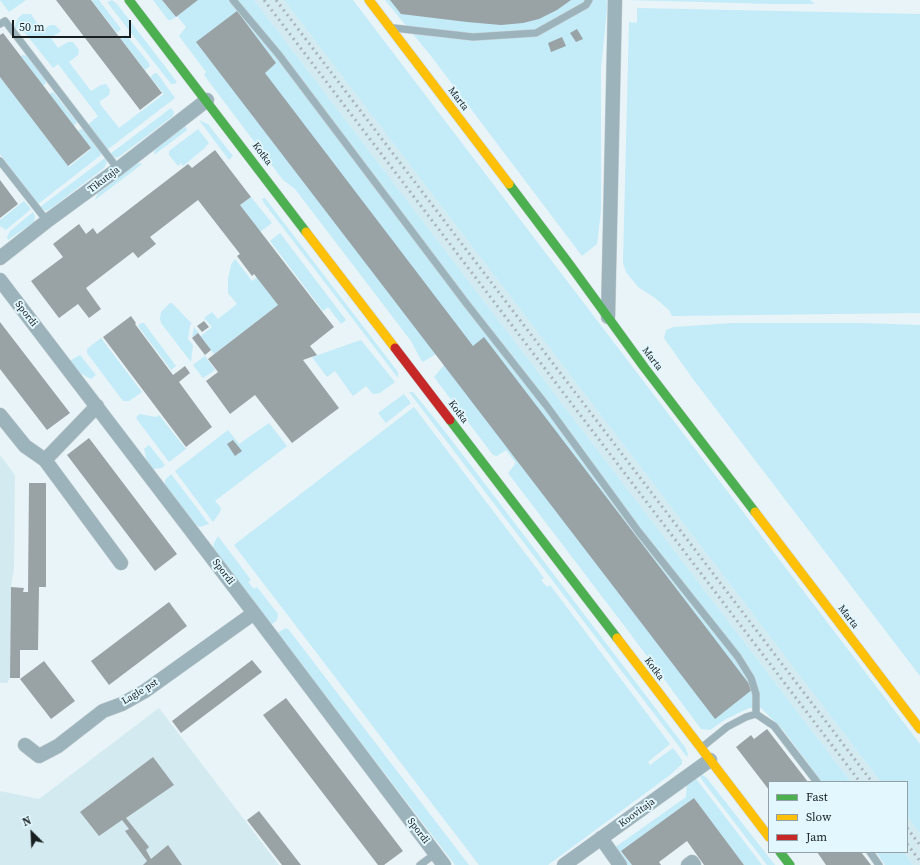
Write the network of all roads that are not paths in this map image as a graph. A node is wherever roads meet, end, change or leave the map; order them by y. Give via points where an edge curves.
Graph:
1 (129, 0) edge
2 (234, 0) edge
3 (369, 0) edge
4 (589, 0) edge
5 (615, 0) edge
6 (0, 24) edge
7 (391, 28) junction
8 (207, 100) junction
9 (0, 161) edge
10 (118, 169) junction
11 (47, 220) junction
12 (0, 258) edge
13 (0, 280) edge
14 (608, 317) junction
15 (97, 406) junction
16 (0, 415) edge
17 (45, 460) junction
18 (121, 563) dead end
19 (254, 613) junction
20 (756, 714) junction
21 (920, 729) edge
22 (25, 745) dead end
23 (701, 748) junction
24 (710, 760) junction
25 (815, 781) edge
26 (768, 836) edge
27 (601, 838) junction
28 (781, 853) edge
29 (871, 853) edge
30 (439, 860) edge
31 (420, 865) edge
32 (564, 865) edge
33 (620, 865) edge
34 (688, 865) edge
35 (694, 865) edge
36 (790, 865) edge
37 (879, 865) edge

1 - 8 street, Kotka
2 - 20 lane via 279,55 546,405 638,531 738,657 751,678 756,694
3 - 7 street, Marta
4 - 7 lane via 586,5 536,33 473,38
5 - 14 street
6 - 10 lane via 5,21
7 - 14 street, Marta
8 - 10 street, Tikutaja
8 - 23 street, Kotka
9 - 11 lane
10 - 11 street, Tikutaja
11 - 12 street, Tikutaja
13 - 15 street, Spordi
14 - 21 street, Marta
15 - 17 street
15 - 19 street, Spordi
16 - 17 street via 25,446
17 - 18 street
19 - 22 street, Lagle pst via 145,691 103,711 58,746 38,756
19 - 30 street, Spordi
20 - 23 lane via 727,727
20 - 25 lane via 774,726
23 - 24 street, Kotka
24 - 26 street, Kotka
24 - 27 street, Koovitaja
27 - 32 street, Koovitaja
27 - 33 street
28 - 36 street
29 - 37 lane
30 - 31 lane
34 - 35 street via 692,862

